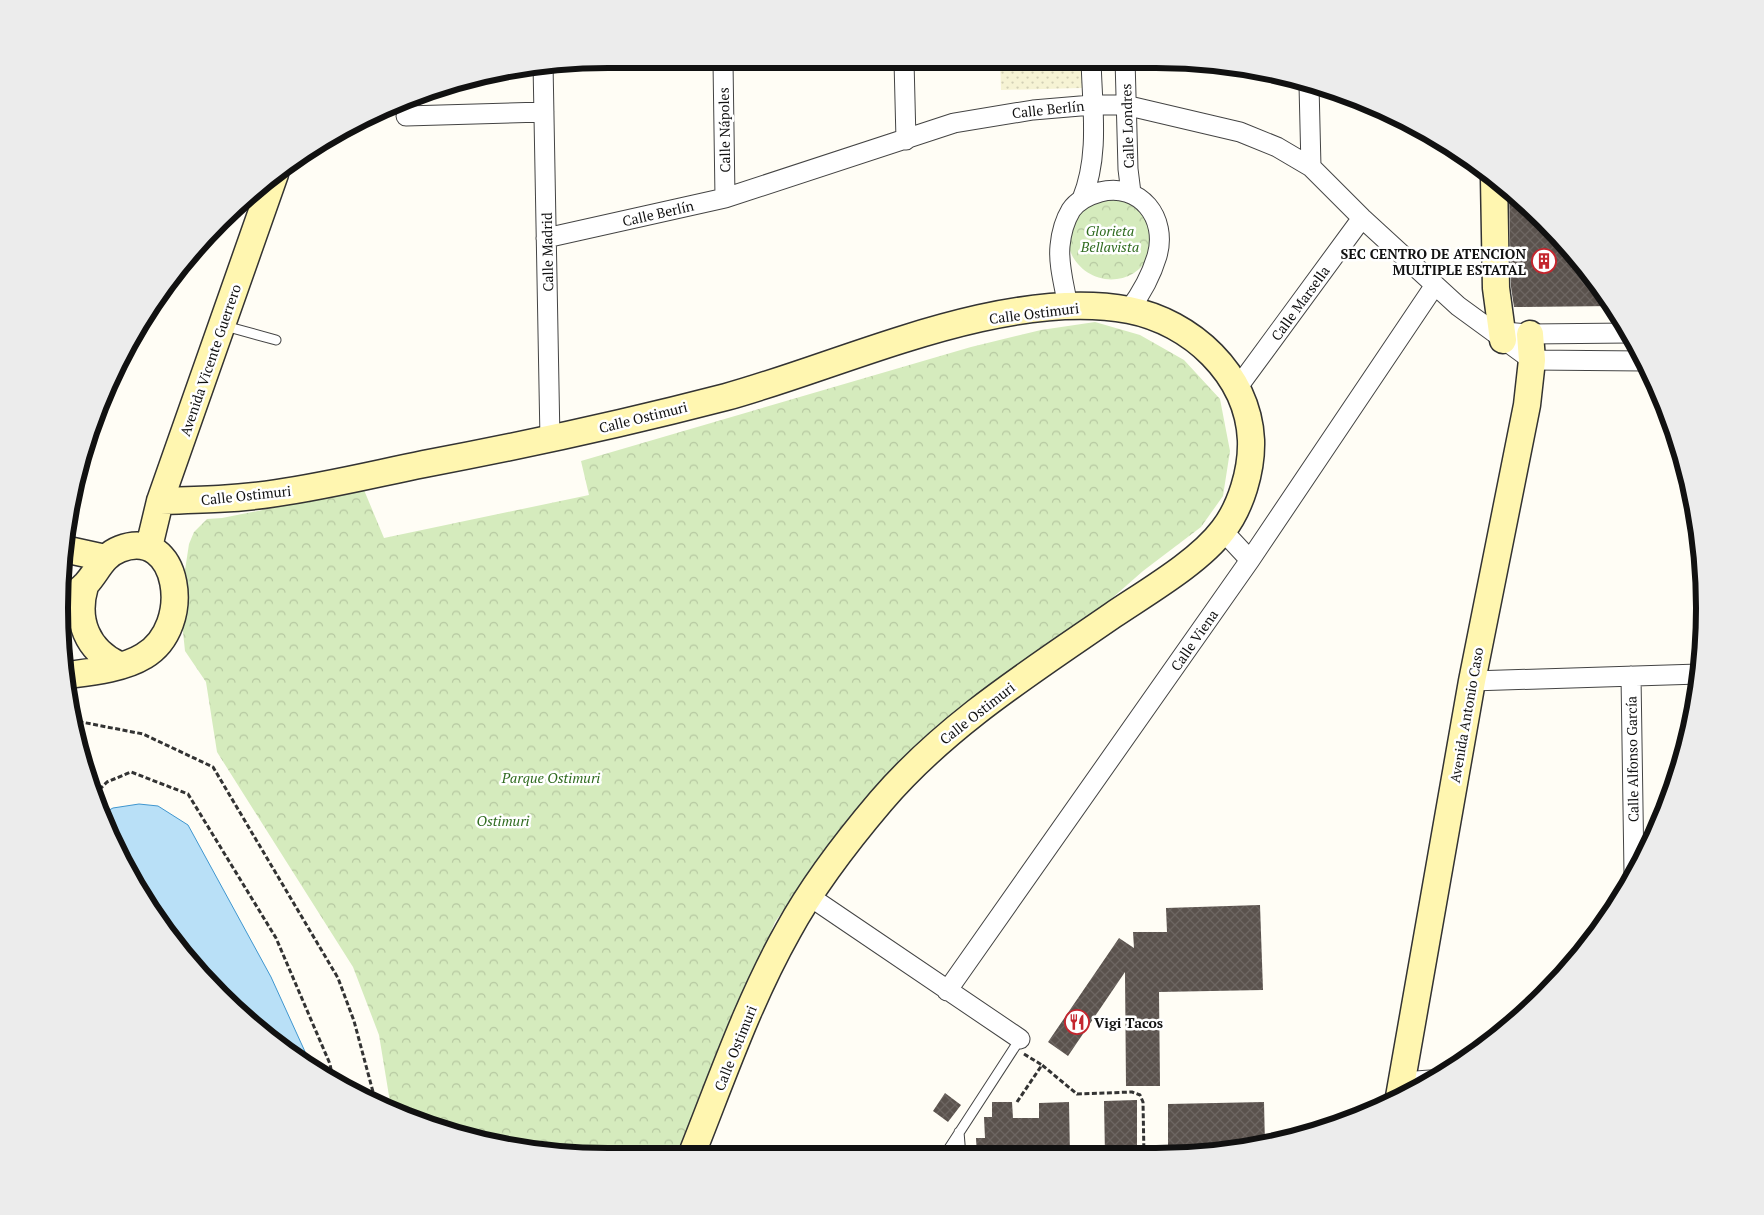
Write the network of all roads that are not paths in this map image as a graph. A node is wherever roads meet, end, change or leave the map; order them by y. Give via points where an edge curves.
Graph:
1 (723, 68) edge
2 (904, 68) edge
3 (1091, 68) edge
4 (1124, 68) edge
5 (542, 72) edge
6 (1309, 90) edge
7 (1092, 105) junction
8 (1126, 105) junction
9 (544, 112) junction
10 (406, 116) dead end
11 (906, 140) junction
12 (1311, 167) junction
13 (271, 186) edge
14 (1494, 187) edge
15 (1131, 193) junction
16 (725, 198) junction
17 (1082, 199) junction
18 (1362, 218) junction
19 (546, 238) junction
20 (1435, 285) junction
21 (1068, 307) junction
22 (1129, 310) junction
23 (222, 325) junction
24 (1621, 333) edge
25 (1499, 334) junction
26 (1530, 334) junction
27 (276, 340) dead end
28 (1532, 360) junction
29 (1637, 361) edge
30 (1238, 388) junction
31 (550, 440) junction
32 (160, 501) junction
33 (1223, 531) junction
34 (149, 547) junction
35 (71, 551) edge
36 (105, 558) junction
37 (1250, 560) junction
38 (85, 586) junction
39 (68, 598) edge
40 (120, 665) junction
41 (72, 674) edge
42 (1692, 674) edge
43 (1631, 676) junction
44 (1472, 681) junction
45 (1634, 860) edge
46 (809, 896) junction
47 (948, 990) junction
48 (1017, 1043) joint
49 (1401, 1089) edge
50 (960, 1132) junction
51 (694, 1148) edge
52 (949, 1148) edge
53 (961, 1148) edge

1 - 16 street, Calle Nápoles
2 - 11 street
3 - 7 street
4 - 8 street, Calle Londres
5 - 9 street, Calle Madrid
6 - 12 street
7 - 8 street, Calle Berlín
7 - 11 street, Calle Berlín via 988,116 954,123
7 - 17 street via 1093,161
8 - 12 street, Calle Berlín via 1240,132 1277,147
8 - 15 street, Calle Londres
9 - 10 street
9 - 19 street, Calle Madrid
11 - 16 street, Calle Berlín
12 - 18 street, Calle Berlín
13 - 23 street, Avenida Vicente Guerrero
14 - 25 street
15 - 17 street via 1113,190
15 - 22 street via 1141,198 1153,213 1160,234 1150,276
16 - 19 street, Calle Berlín
17 - 21 street via 1072,209 1060,248
18 - 20 street, Calle Berlín
18 - 30 street, Calle Marsella
19 - 31 street, Calle Madrid
20 - 25 street, Calle Berlín via 1458,306
20 - 37 street, Calle Viena
21 - 22 street, Calle Ostimuri
21 - 31 street, Calle Ostimuri via 1014,312 964,323 729,396
22 - 30 street, Calle Ostimuri via 1175,324 1210,353
23 - 27 lane
23 - 32 street, Avenida Vicente Guerrero
24 - 26 street
25 - 26 street
25 - 28 street, Calle Berlín
26 - 28 street, Avenida Antonio Caso
28 - 29 street
28 - 44 street, Avenida Antonio Caso via 1527,405
30 - 33 street, Calle Ostimuri via 1251,437 1250,459 1235,510
31 - 32 street, Calle Ostimuri via 278,493
32 - 34 street, Avenida Vicente Guerrero
33 - 37 street
33 - 46 street, Calle Ostimuri via 1187,563 1029,673 940,742 885,797
34 - 36 street via 130,546
34 - 40 street via 172,576 176,602 174,615 154,648 144,656
35 - 36 street
36 - 38 street
37 - 47 street, Calle Viena
38 - 39 street
38 - 40 street via 80,609 85,633 99,653
40 - 41 street
42 - 43 street
43 - 44 street
43 - 45 street, Calle Alfonso García
44 - 49 street, Avenida Antonio Caso
46 - 47 street
46 - 51 street, Calle Ostimuri via 789,928 756,996
47 - 48 street
48 - 50 lane
50 - 52 lane
50 - 53 lane

